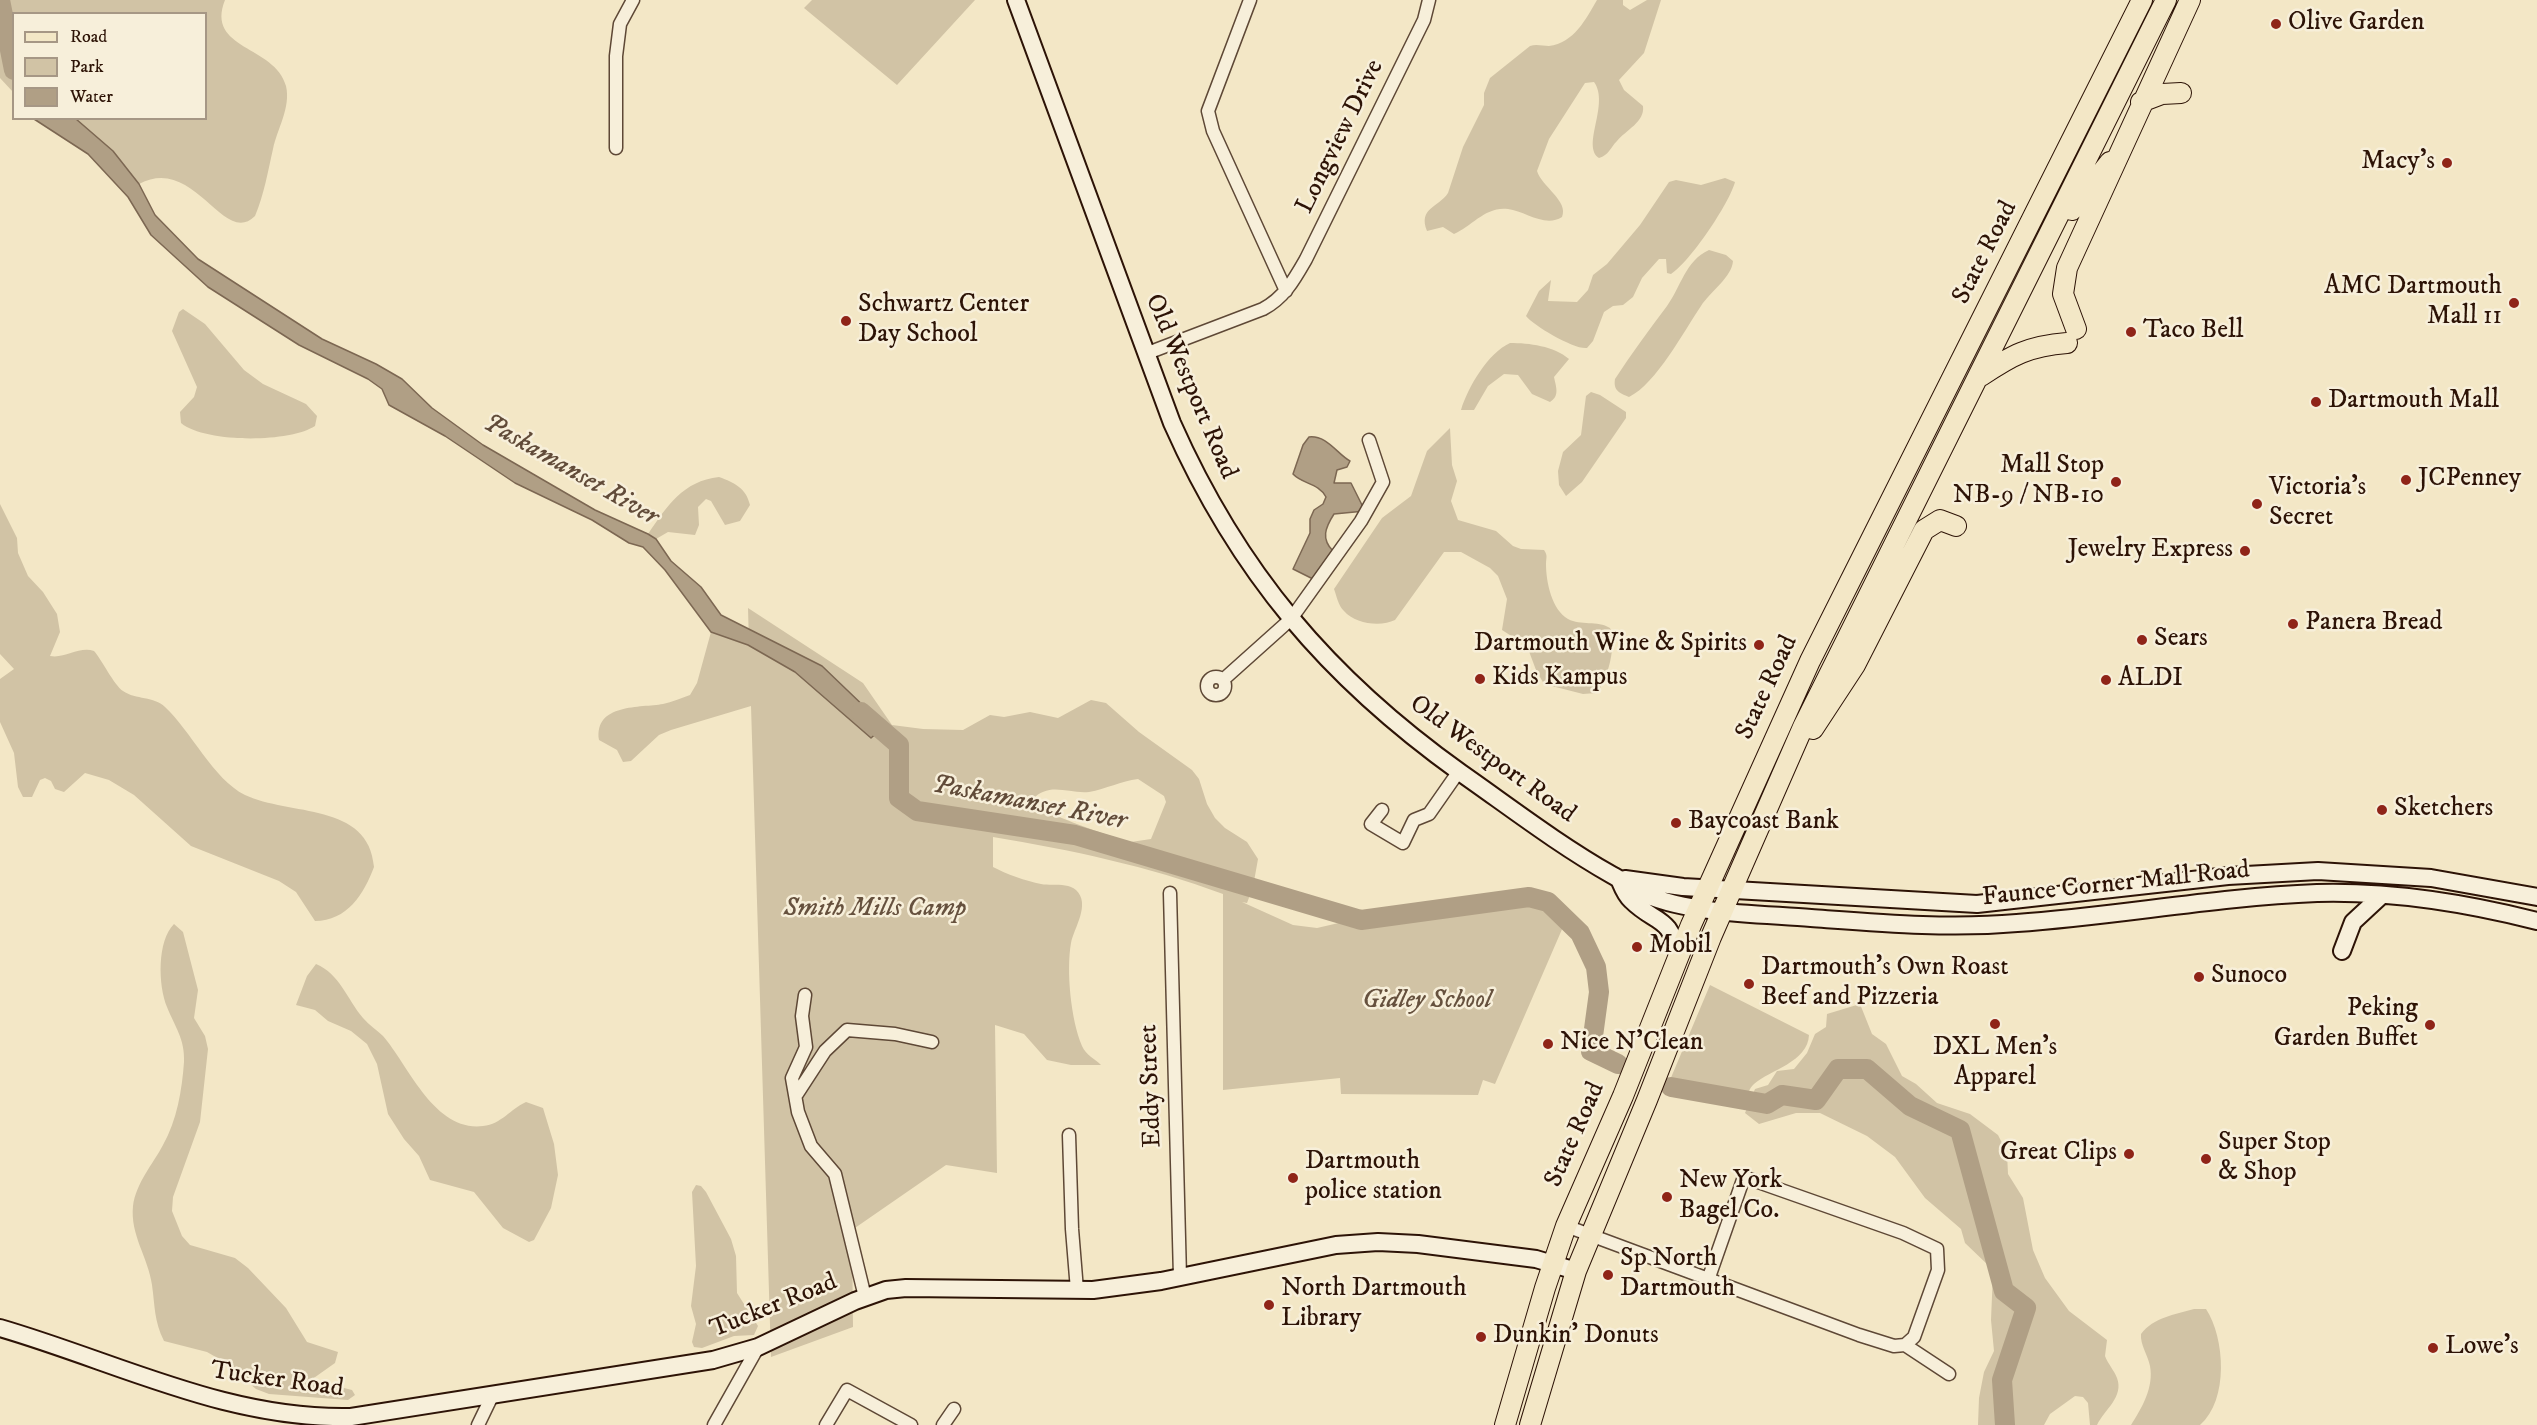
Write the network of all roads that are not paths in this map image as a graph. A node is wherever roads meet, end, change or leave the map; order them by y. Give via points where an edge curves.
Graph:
1 (633, 0) edge
2 (1016, 0) edge
3 (1250, 0) edge
4 (1429, 0) edge
5 (2142, 0) edge
6 (2166, 0) edge
7 (2190, 0) edge
8 (2162, 60) junction
9 (2141, 102) junction
10 (2122, 146) junction
11 (616, 148) dead end
12 (2049, 240) junction
13 (1286, 291) junction
14 (1145, 354) junction
15 (1979, 378) junction
16 (1369, 440) dead end
17 (1956, 526) dead end
18 (1291, 619) junction
19 (1224, 679) dead end
20 (1789, 762) junction
21 (1459, 771) junction
22 (1382, 810) dead end
23 (1618, 878) junction
24 (1732, 890) junction
25 (1170, 893) dead end
26 (2381, 896) junction
27 (2537, 897) edge
28 (1703, 898) junction
29 (1723, 910) junction
30 (2537, 921) edge
31 (2342, 951) dead end
32 (1678, 956) junction
33 (805, 995) dead end
34 (932, 1042) dead end
35 (796, 1094) junction
36 (1069, 1135) dead end
37 (1566, 1226) junction
38 (1590, 1236) junction
39 (1552, 1263) junction
40 (1576, 1271) junction
41 (1180, 1277) junction
42 (1708, 1280) junction
43 (1077, 1290) junction
44 (865, 1297) junction
45 (0, 1328) edge
46 (1905, 1345) junction
47 (758, 1347) junction
48 (1948, 1374) dead end
49 (493, 1394) junction
50 (954, 1409) dead end
51 (478, 1425) edge
52 (714, 1425) edge
53 (826, 1425) edge
54 (911, 1425) edge
55 (944, 1425) edge
56 (1505, 1425) edge
57 (1530, 1425) edge

1 - 11 street via 620,24 616,56
2 - 14 main road, Old Westport Road
3 - 13 street via 1208,111 1213,131
4 - 13 street, Longview Drive via 1424,20 1306,259
5 - 28 main road, State Road via 1810,660
6 - 12 main road, State Road
7 - 8 main road
8 - 9 main road
8 - 9 main road via 2181,93 2162,94
9 - 10 main road
10 - 12 main road
10 - 15 main road via 2064,276 2071,336 2012,355
12 - 15 main road, State Road
13 - 14 street, Longview Drive via 1263,309
14 - 18 main road, Old Westport Road via 1200,482 1252,569
15 - 20 main road, State Road via 1839,654
16 - 18 street via 1383,482 1361,521
17 - 20 main road via 1940,520 1924,530 1850,674
18 - 19 street
18 - 21 main road, Old Westport Road via 1348,682
20 - 24 main road, State Road
21 - 22 street via 1429,814 1414,820 1403,843 1371,824
21 - 23 main road, Old Westport Road via 1576,854
23 - 28 main road, Old Westport Road
23 - 32 main road via 1629,899 1668,926
24 - 27 main road, Faunce Corner Mall Road via 1977,904 2228,876 2318,871 2432,878
24 - 28 main road, Faunce Corner Mall Road
24 - 29 main road, State Road
25 - 41 street, Eddy Street
26 - 29 main road, Faunce Corner Mall Road via 2276,895 1976,925 1900,924
26 - 30 main road, Faunce Corner Mall Road via 2463,905
26 - 31 main road via 2353,922
28 - 29 main road, Faunce Corner Mall Road
28 - 32 main road, State Road
29 - 38 main road, State Road
32 - 37 main road, State Road
33 - 35 street via 802,1016 806,1047 792,1078
34 - 35 street via 848,1030 825,1051
35 - 44 street via 798,1112 811,1146 835,1173
36 - 43 street
37 - 38 street
37 - 39 main road, State Road
38 - 40 main road, State Road
38 - 42 street
39 - 40 main road, Tucker Road
39 - 41 main road, Tucker Road via 1378,1242 1336,1245
39 - 56 main road, State Road
40 - 57 main road, State Road
41 - 43 main road, Tucker Road
42 - 46 street via 1894,1346
42 - 46 street via 1744,1178 1933,1246 1938,1252 1938,1270 1914,1336
43 - 44 main road, Tucker Road via 920,1287 886,1290
44 - 47 main road, Tucker Road
45 - 49 main road, Tucker Road via 184,1392 305,1415 368,1416
46 - 48 street
47 - 49 main road, Tucker Road via 678,1367
47 - 52 street
49 - 51 street
50 - 55 street
53 - 54 street via 847,1390

